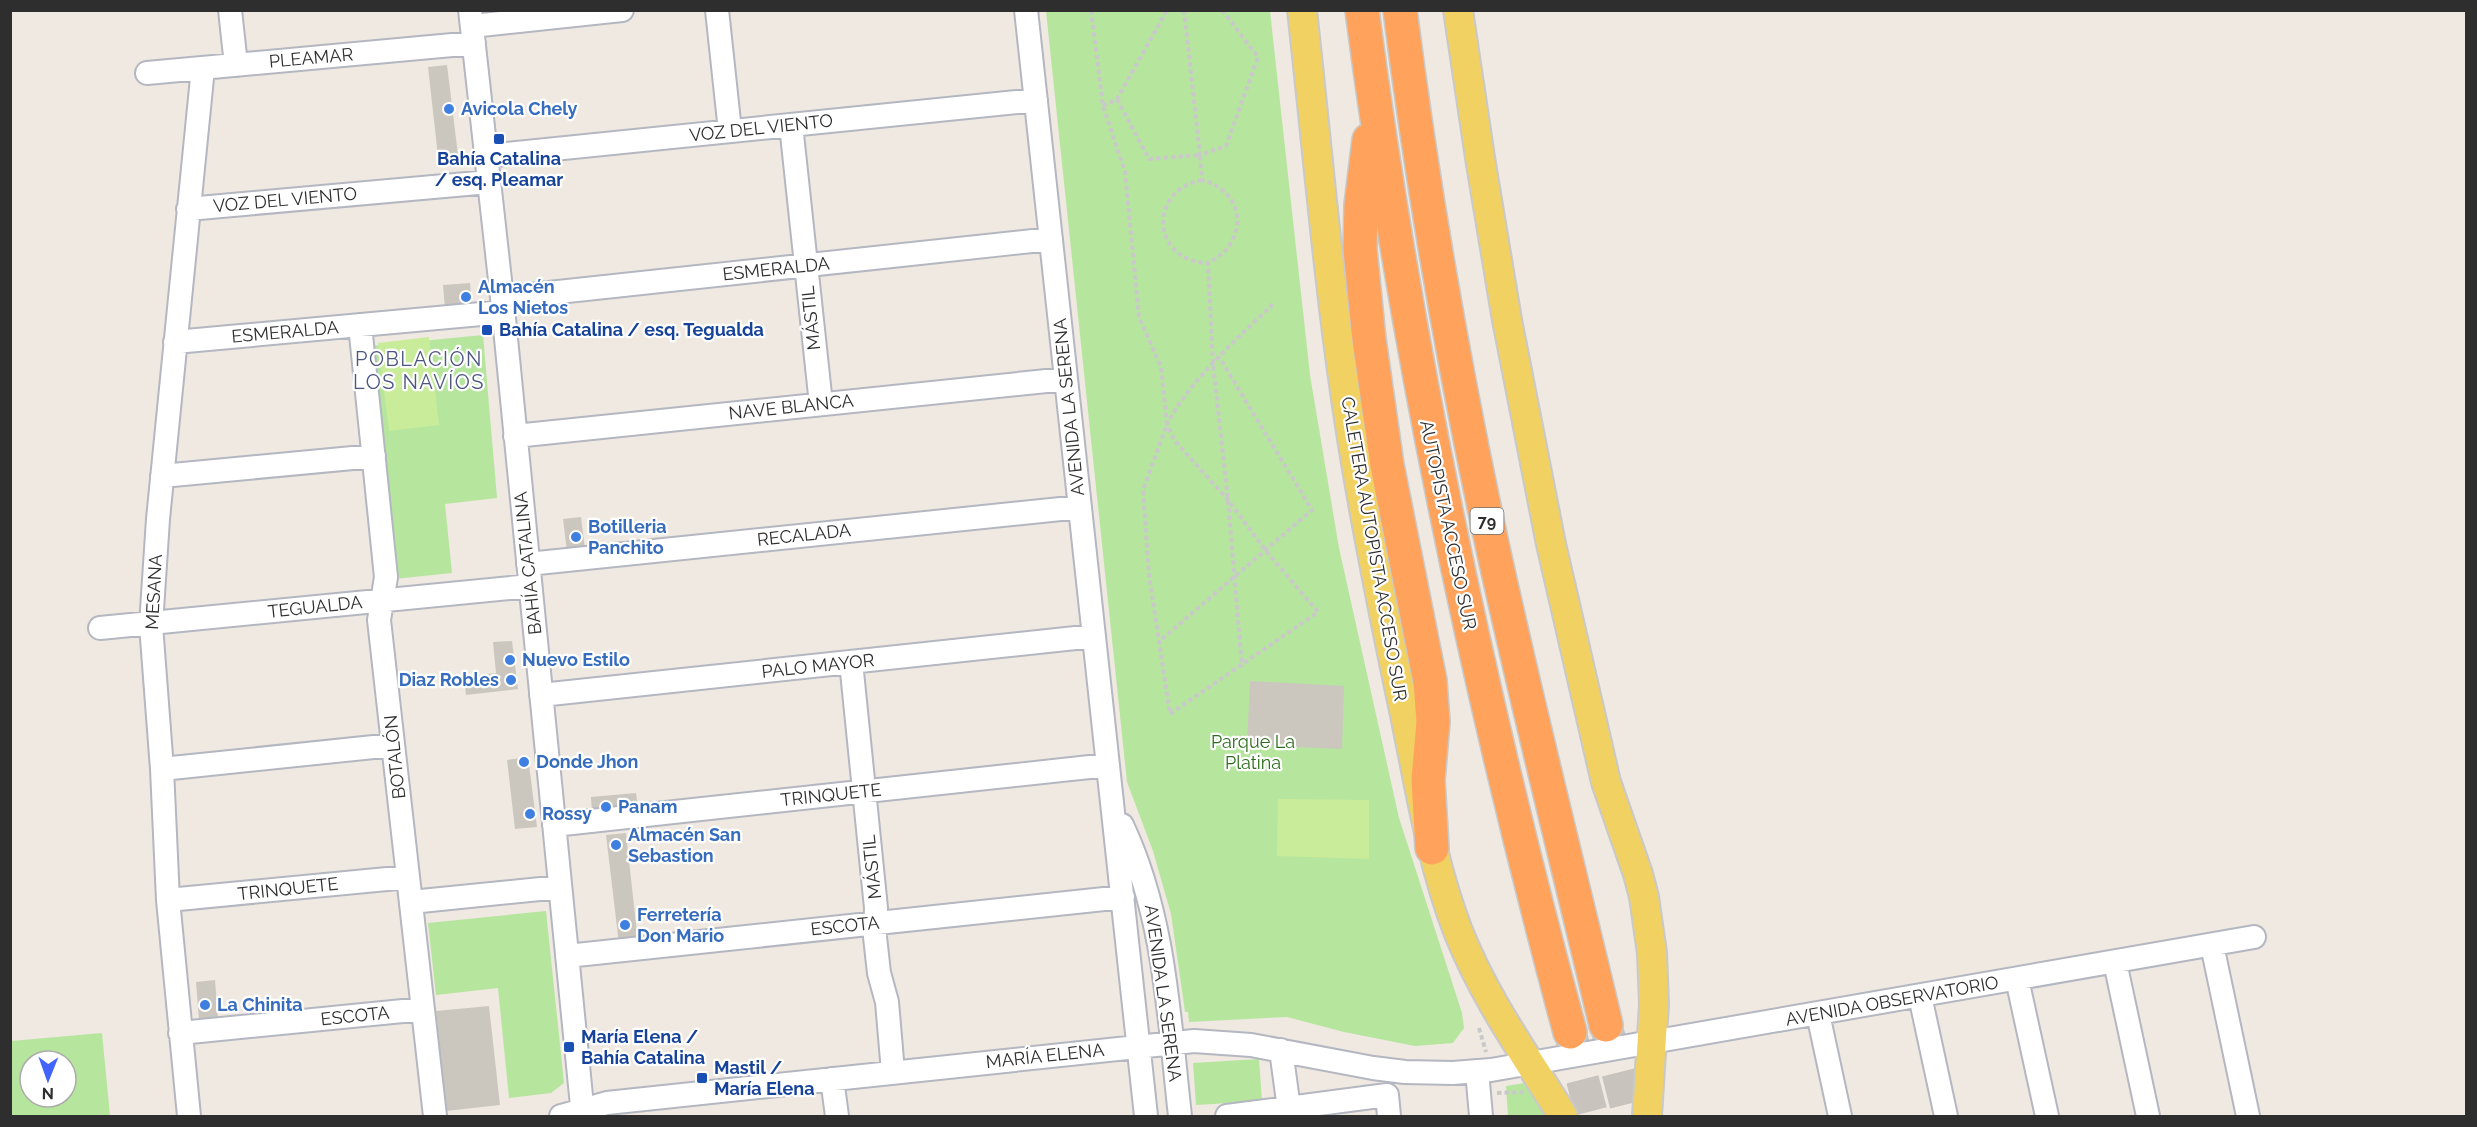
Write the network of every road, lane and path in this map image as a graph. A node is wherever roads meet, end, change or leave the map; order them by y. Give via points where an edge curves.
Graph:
1 (230, 10) edge
2 (622, 10) edge
3 (717, 10) edge
4 (1026, 10) edge
5 (1091, 10) edge
6 (1167, 10) edge
7 (1184, 10) edge
8 (1222, 10) edge
9 (1302, 10) edge
10 (1362, 10) edge
11 (1400, 10) edge
12 (1458, 10) edge
13 (472, 26) edge
14 (236, 65) junction
15 (202, 68) junction
16 (147, 74) dead end
17 (1371, 82) junction
18 (1117, 99) junction
19 (1035, 100) junction
20 (1103, 106) junction
21 (791, 125) junction
22 (730, 131) junction
23 (1200, 155) junction
24 (486, 156) junction
25 (1202, 180) junction
26 (489, 182) junction
27 (189, 209) junction
28 (1051, 239) junction
29 (1208, 263) junction
30 (806, 266) junction
31 (1274, 303) dead end
32 (502, 305) junction
33 (360, 325) junction
34 (175, 342) junction
35 (1219, 357) junction
36 (1213, 364) junction
37 (1066, 379) junction
38 (820, 404) junction
39 (1167, 424) junction
40 (515, 436) junction
41 (374, 456) junction
42 (162, 476) junction
43 (1228, 500) junction
44 (1080, 507) junction
45 (1266, 551) junction
46 (529, 575) junction
47 (1234, 577) junction
48 (383, 600) junction
49 (151, 625) junction
50 (100, 628) dead end
51 (1094, 636) junction
52 (1161, 640) junction
53 (851, 662) junction
54 (1242, 667) junction
55 (541, 695) junction
56 (393, 746) junction
57 (1108, 765) junction
58 (162, 769) junction
59 (864, 792) junction
60 (1113, 804) junction
61 (554, 825) junction
62 (1432, 848) junction
63 (408, 877) junction
64 (560, 887) junction
65 (1122, 897) junction
66 (168, 900) junction
67 (411, 902) junction
68 (876, 923) junction
69 (2254, 937) dead end
70 (2212, 945) junction
71 (567, 956) junction
72 (2115, 962) junction
73 (2017, 979) junction
74 (1920, 996) junction
75 (423, 1009) junction
76 (1818, 1014) junction
77 (1606, 1025) tunnel mouth
78 (1570, 1032) tunnel mouth
79 (180, 1034) junction
80 (1172, 1043) junction
81 (1652, 1043) junction
82 (1139, 1046) junction
83 (1281, 1050) junction
84 (1530, 1065) junction
85 (1477, 1071) junction
86 (893, 1072) junction
87 (832, 1079) junction
88 (1388, 1106) edge
89 (1289, 1112) edge
90 (576, 1114) edge
91 (189, 1116) edge
92 (435, 1116) edge
93 (837, 1116) edge
94 (1146, 1116) edge
95 (1180, 1116) edge
96 (1227, 1116) edge
97 (1481, 1116) edge
98 (1563, 1116) edge
99 (1647, 1116) edge
100 (1840, 1116) edge
101 (1946, 1116) edge
102 (2048, 1116) edge
103 (2148, 1116) edge
104 (2248, 1116) edge

1 - 14 street
2 - 13 street, PLEAMAR
3 - 22 street
4 - 19 street, AVENIDA LA SERENA
5 - 20 path
6 - 18 path
7 - 23 path
8 - 23 path via 1258,57 1226,146
9 - 62 main road, CALETERA AUTOPISTA ACCESO SUR via 1356,463
10 - 17 highway, AUTOPISTA ACCESO SUR / 79
11 - 77 highway, 79 via 1438,270 1471,443
12 - 81 main road via 1501,286 1551,544 1606,782 1644,897 1654,980
13 - 14 street, PLEAMAR
13 - 24 street, BAHÍA CATALINA
14 - 15 street, PLEAMAR
15 - 16 street, PLEAMAR
15 - 27 street, MESANA
17 - 62 highway via 1360,249 1387,465 1432,697 1428,780
17 - 78 highway, AUTOPISTA ACCESO SUR / 79 via 1406,308 1469,623
18 - 20 path
18 - 23 path via 1149,159
19 - 21 street, VOZ DEL VIENTO
19 - 28 street, AVENIDA LA SERENA
20 - 39 path via 1125,172 1140,317 1161,367
21 - 22 street, VOZ DEL VIENTO
21 - 30 street, MÁSTIL
22 - 24 street, VOZ DEL VIENTO
23 - 25 path
24 - 26 street, BAHÍA CATALINA
25 - 29 path via 1228,195 1238,224 1226,252
25 - 29 path via 1174,193 1163,221 1174,250 1192,261
26 - 27 street, VOZ DEL VIENTO
26 - 32 street, BAHÍA CATALINA
27 - 34 street, MESANA
28 - 30 street, ESMERALDA
28 - 37 street, AVENIDA LA SERENA
29 - 36 path
30 - 32 street, ESMERALDA
30 - 38 street, MÁSTIL
31 - 35 path
32 - 33 street, ESMERALDA
32 - 40 street, BAHÍA CATALINA
33 - 34 street, ESMERALDA
33 - 41 street, BOTALÓN
34 - 42 street, MESANA
35 - 36 path
35 - 45 path via 1312,510
36 - 39 path
36 - 43 path
37 - 38 street, NAVE BLANCA
37 - 44 street, AVENIDA LA SERENA
38 - 40 street, NAVE BLANCA
39 - 43 path via 1174,440
39 - 52 path via 1143,490 1149,575
40 - 46 street, BAHÍA CATALINA
41 - 42 street
41 - 48 street, BOTALÓN via 386,577
42 - 49 street, MESANA
43 - 45 path
43 - 47 path
44 - 46 street, RECALADA
44 - 51 street, AVENIDA LA SERENA
45 - 47 path
45 - 54 path via 1318,612
46 - 48 street, TEGUALDA
46 - 55 street, BAHÍA CATALINA
47 - 52 path
47 - 54 path
48 - 49 street, TEGUALDA
48 - 56 street, BOTALÓN via 379,620
49 - 50 street, TEGUALDA
49 - 58 street, MESANA
51 - 53 street, PALO MAYOR
51 - 57 street, AVENIDA LA SERENA
52 - 54 path via 1170,714
53 - 55 street, PALO MAYOR
53 - 59 street, MÁSTIL
55 - 61 street, BAHÍA CATALINA
56 - 58 street
56 - 63 street, BOTALÓN
57 - 59 street, TRINQUETE
57 - 60 street, AVENIDA LA SERENA
58 - 66 street, MESANA
59 - 61 street, TRINQUETE
59 - 68 street, MÁSTIL
60 - 65 street, AVENIDA LA SERENA
60 - 80 street, AVENIDA LA SERENA via 1151,902
61 - 64 street, BAHÍA CATALINA
62 - 84 main road, CALETERA AUTOPISTA ACCESO SUR via 1454,920 1475,970
63 - 66 street, TRINQUETE
63 - 67 street, BOTALÓN
64 - 67 street
64 - 71 street, BAHÍA CATALINA
65 - 68 street, ESCOTA
65 - 82 street, AVENIDA LA SERENA
66 - 79 street, MESANA
67 - 75 street, BOTALÓN
68 - 71 street, ESCOTA
68 - 86 street, MÁSTIL
69 - 70 street, AVENIDA OBSERVATORIO
70 - 72 street, AVENIDA OBSERVATORIO
70 - 104 street
71 - 90 street, BAHÍA CATALINA
72 - 73 street, AVENIDA OBSERVATORIO
72 - 103 street
73 - 74 street, AVENIDA OBSERVATORIO
73 - 102 street
74 - 76 street, AVENIDA OBSERVATORIO
74 - 101 street
75 - 79 street, ESCOTA
75 - 92 street, BOTALÓN
76 - 81 street, AVENIDA OBSERVATORIO
76 - 100 street
79 - 91 street, MESANA
80 - 82 street, MARÍA ELENA
80 - 83 street, MARÍA ELENA via 1221,1042
80 - 95 street, AVENIDA LA SERENA
81 - 84 street, AVENIDA OBSERVATORIO
81 - 99 main road
82 - 86 street, MARÍA ELENA
82 - 94 street, AVENIDA LA SERENA
83 - 85 street, MARÍA ELENA via 1405,1072
83 - 89 street
84 - 85 street, MARÍA ELENA
84 - 98 main road
85 - 97 street
86 - 87 street, MARÍA ELENA
87 - 90 street, MARÍA ELENA via 606,1103
87 - 93 street
88 - 89 street
89 - 96 street

